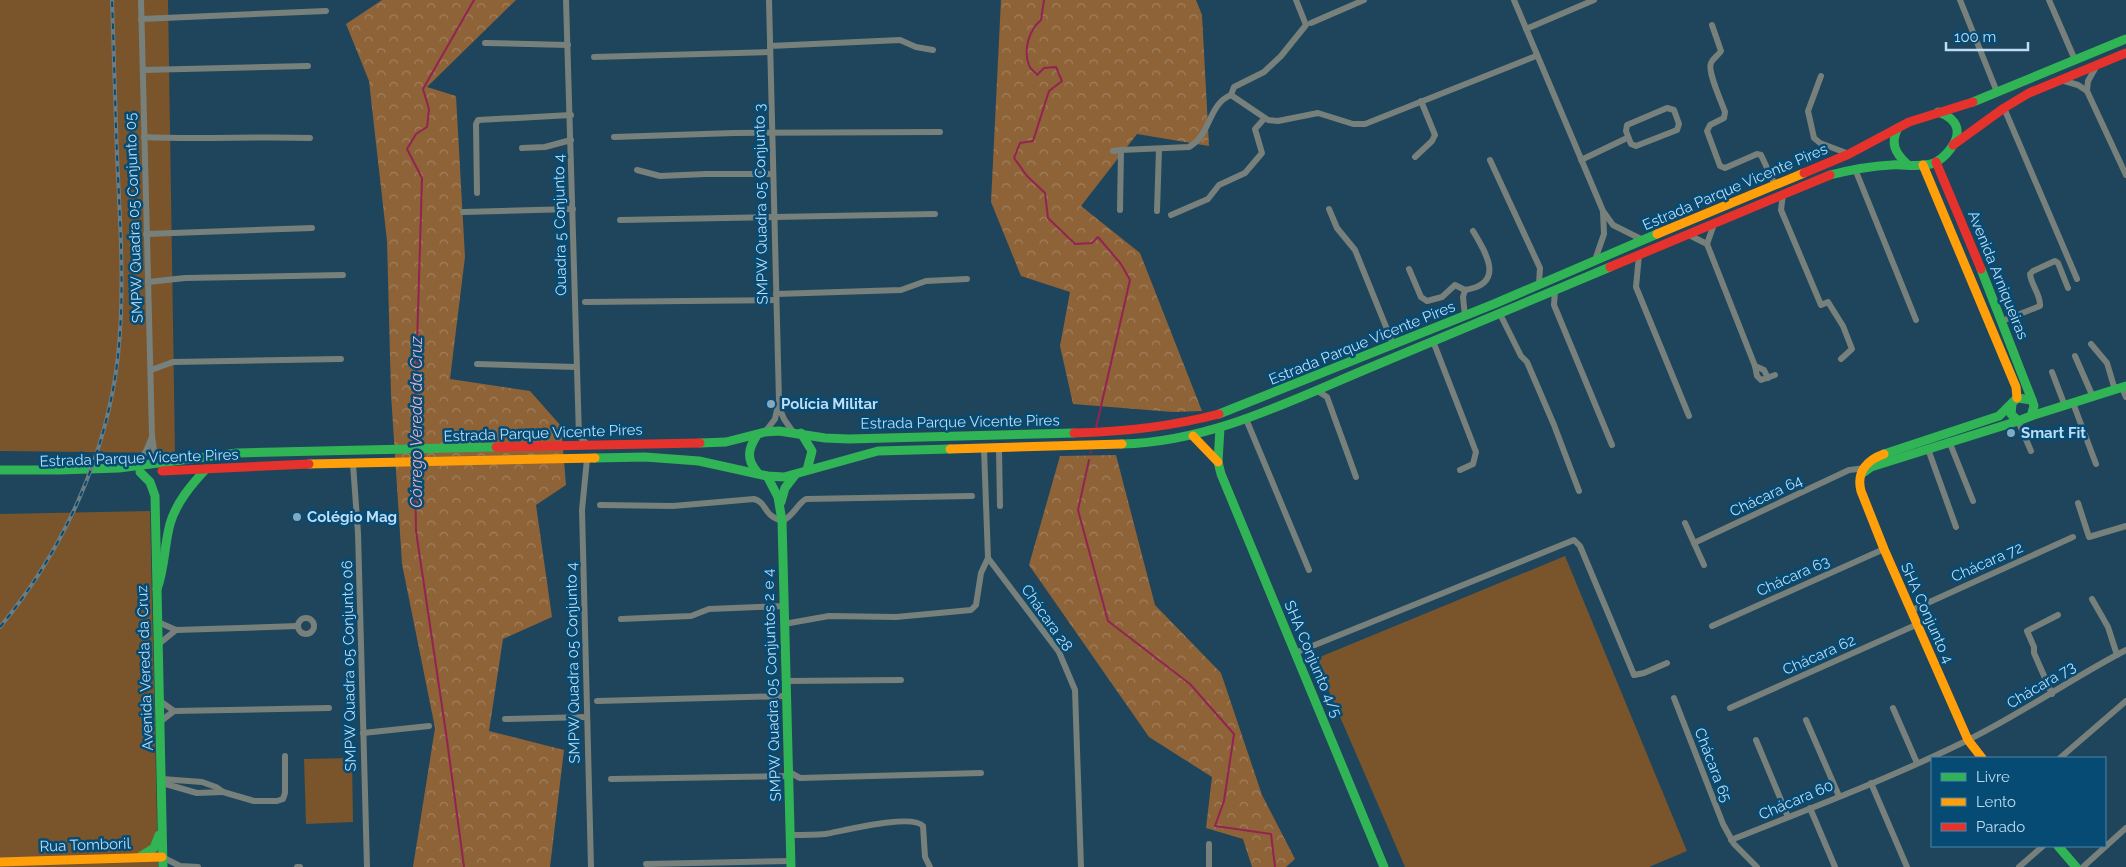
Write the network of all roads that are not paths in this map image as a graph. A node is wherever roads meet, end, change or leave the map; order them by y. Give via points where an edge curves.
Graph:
1 (141, 0) edge
2 (566, 0) edge
3 (769, 0) edge
4 (1296, 0) edge
5 (1364, 0) edge
6 (1514, 0) edge
7 (1594, 0) edge
8 (1960, 0) edge
9 (2049, 0) edge
10 (1348, 3) edge
11 (326, 11) dead end
12 (141, 19) junction
13 (1311, 23) dead end
14 (1712, 25) dead end
15 (1526, 29) junction
16 (2125, 38) edge
17 (484, 43) dead end
18 (568, 44) junction
19 (770, 49) junction
20 (933, 50) dead end
21 (2126, 53) edge
22 (1536, 56) junction
23 (594, 57) dead end
24 (2075, 60) junction
25 (2098, 65) junction
26 (308, 66) dead end
27 (143, 70) junction
28 (1821, 76) dead end
29 (2060, 80) junction
30 (2087, 91) junction
31 (1997, 92) junction
32 (1231, 95) junction
33 (1422, 101) junction
34 (2004, 108) junction
35 (1938, 112) junction
36 (571, 115) junction
37 (1264, 119) junction
38 (1898, 127) junction
39 (940, 132) dead end
40 (772, 133) junction
41 (144, 137) junction
42 (614, 137) dead end
43 (310, 138) dead end
44 (1627, 138) junction
45 (571, 140) junction
46 (522, 148) dead end
47 (1950, 148) junction
48 (1159, 149) junction
49 (1114, 151) dead end
50 (1121, 152) junction
51 (1849, 154) junction
52 (1415, 157) dead end
53 (1490, 160) dead end
54 (1581, 160) junction
55 (1936, 162) junction
56 (1907, 164) junction
57 (1923, 166) junction
58 (1855, 169) junction
59 (637, 170) dead end
60 (773, 174) junction
61 (2126, 175) edge
62 (1775, 185) junction
63 (477, 193) dead end
64 (1783, 194) junction
65 (1767, 202) junction
66 (573, 209) junction
67 (1329, 209) dead end
68 (1120, 210) dead end
69 (1781, 210) junction
70 (1157, 211) dead end
71 (1603, 211) junction
72 (463, 212) dead end
73 (935, 214) dead end
74 (1171, 215) dead end
75 (774, 216) junction
76 (620, 220) dead end
77 (1714, 224) junction
78 (312, 228) dead end
79 (1473, 231) dead end
80 (146, 234) junction
81 (1689, 235) junction
82 (1643, 240) junction
83 (1706, 244) junction
84 (1640, 255) junction
85 (1595, 260) junction
86 (1409, 268) dead end
87 (1540, 268) junction
88 (343, 275) dead end
89 (1557, 276) junction
90 (966, 279) dead end
91 (2077, 279) dead end
92 (148, 282) junction
93 (1540, 284) junction
94 (2068, 288) dead end
95 (1465, 290) junction
96 (1555, 290) junction
97 (1541, 296) junction
98 (776, 297) junction
99 (585, 302) dead end
100 (1554, 303) junction
101 (1500, 314) junction
102 (1465, 316) junction
103 (1916, 320) dead end
104 (2002, 321) junction
105 (1443, 325) junction
106 (1426, 331) junction
107 (1437, 340) junction
108 (1394, 344) junction
109 (1424, 344) junction
110 (2091, 344) dead end
111 (2075, 356) dead end
112 (342, 359) dead end
113 (1841, 359) dead end
114 (477, 364) dead end
115 (576, 367) junction
116 (151, 370) junction
117 (2052, 372) dead end
118 (1775, 375) dead end
119 (1332, 384) junction
120 (2121, 388) edge
121 (1316, 390) junction
122 (2093, 396) junction
123 (1327, 397) junction
124 (2126, 397) edge
125 (2014, 401) junction
126 (2033, 403) junction
127 (2069, 404) junction
128 (779, 407) junction
129 (2046, 412) junction
130 (1689, 416) dead end
131 (2031, 416) junction
132 (1246, 419) junction
133 (2018, 421) junction
134 (1220, 428) junction
135 (797, 433) junction
136 (761, 434) junction
137 (152, 436) junction
138 (1192, 436) junction
139 (1947, 438) junction
140 (1612, 445) dead end
141 (589, 446) junction
142 (984, 449) junction
143 (999, 449) junction
144 (1928, 450) junction
145 (2031, 451) dead end
146 (587, 459) junction
147 (1218, 462) junction
148 (165, 464) junction
149 (353, 464) junction
150 (2096, 464) dead end
151 (138, 469) junction
152 (206, 469) junction
153 (0, 470) edge
154 (807, 470) junction
155 (1460, 470) dead end
156 (1866, 470) junction
157 (757, 472) junction
158 (0, 476) edge
159 (767, 476) junction
160 (795, 476) junction
161 (1356, 477) dead end
162 (1579, 491) dead end
163 (972, 496) dead end
164 (1973, 501) dead end
165 (781, 502) junction
166 (2078, 504) dead end
167 (600, 505) dead end
168 (1000, 506) dead end
169 (782, 521) junction
170 (1685, 522) dead end
171 (2126, 526) edge
172 (1956, 527) dead end
173 (2073, 538) dead end
174 (1694, 543) junction
175 (1884, 549) junction
176 (988, 558) junction
177 (1704, 565) dead end
178 (1309, 570) dead end
179 (158, 589) junction
180 (2092, 599) dead end
181 (784, 606) junction
182 (1912, 610) junction
183 (2058, 615) dead end
184 (621, 619) dead end
185 (158, 622) junction
186 (784, 624) junction
187 (1918, 624) junction
188 (298, 626) junction
189 (1712, 626) dead end
190 (176, 630) junction
191 (159, 644) junction
192 (2126, 650) edge
193 (1295, 653) junction
194 (2117, 655) junction
195 (1667, 663) dead end
196 (901, 680) dead end
197 (786, 681) junction
198 (2052, 694) junction
199 (786, 696) junction
200 (1674, 698) dead end
201 (160, 701) junction
202 (597, 701) dead end
203 (2126, 701) edge
204 (329, 708) dead end
205 (1730, 708) dead end
206 (1893, 708) dead end
207 (174, 711) junction
208 (587, 717) junction
209 (505, 719) dead end
210 (1806, 720) dead end
211 (161, 721) junction
212 (429, 726) dead end
213 (363, 733) junction
214 (1756, 740) dead end
215 (1968, 740) junction
216 (286, 756) dead end
217 (1931, 757) edge
218 (1932, 757) edge
219 (1981, 757) edge
220 (2061, 757) edge
221 (1917, 763) junction
222 (981, 773) dead end
223 (789, 777) junction
224 (800, 778) junction
225 (611, 779) dead end
226 (162, 781) junction
227 (1871, 783) junction
228 (223, 792) junction
229 (1839, 796) junction
230 (1810, 808) junction
231 (1788, 817) junction
232 (161, 821) junction
233 (2126, 828) edge
234 (790, 835) junction
235 (1731, 840) junction
236 (1209, 844) dead end
237 (2106, 846) edge
238 (2042, 847) edge
239 (2059, 847) edge
240 (2105, 847) edge
241 (141, 856) junction
242 (162, 857) junction
243 (3, 861) edge
244 (646, 864) dead end
245 (791, 864) edge
246 (179, 866) edge
247 (157, 867) edge
248 (163, 867) edge
249 (198, 867) edge
250 (367, 867) edge
251 (590, 867) edge
252 (930, 867) edge
253 (1081, 867) edge
254 (1209, 867) edge
255 (1384, 867) edge
256 (1757, 867) edge
257 (1835, 867) edge
258 (1907, 867) edge
259 (2019, 867) edge
260 (2076, 867) edge
261 (2083, 867) edge

1 - 12 street, SMPW Quadra 05 Conjunto 05
2 - 18 street, Quadra 5 Conjunto 4
3 - 19 street, SMPW Quadra 05 Conjunto 3
4 - 32 street via 1306,25 1264,72 1234,87
5 - 10 street
6 - 15 street
7 - 15 street
8 - 31 street
9 - 24 street
10 - 13 street
11 - 12 street
12 - 27 street, SMPW Quadra 05 Conjunto 05
14 - 62 street via 1721,51 1709,68 1725,112 1724,118 1710,124 1707,131 1720,166 1725,168 1761,155
15 - 22 street
16 - 24 main road
17 - 18 street
18 - 36 street, Quadra 5 Conjunto 4
19 - 20 street via 900,40
19 - 23 street
19 - 40 street, SMPW Quadra 05 Conjunto 3
21 - 25 main road
22 - 33 street
22 - 54 street
24 - 31 main road
25 - 29 main road
25 - 30 street via 2088,81
26 - 27 street
27 - 41 street, SMPW Quadra 05 Conjunto 05
28 - 51 street via 1808,111 1814,138
29 - 30 street
29 - 34 main road
30 - 61 street
31 - 35 main road
32 - 37 street
32 - 48 street via 1220,101 1195,144
33 - 37 street via 1358,125 1318,113 1278,121
33 - 52 street via 1434,135
34 - 47 main road
34 - 91 street
35 - 38 main road
35 - 47 main road via 1952,119 1957,131 1956,140
36 - 45 street, Quadra 5 Conjunto 4
36 - 63 street via 478,120
37 - 74 street via 1255,129 1262,153 1248,172 1219,185 1208,199
38 - 51 main road, Estrada Parque Vicente Pires
38 - 56 main road via 1893,136 1893,149
39 - 40 street
40 - 42 street
40 - 60 street, SMPW Quadra 05 Conjunto 3
41 - 43 street
41 - 80 street, SMPW Quadra 05 Conjunto 05
44 - 44 street via 1626,128 1631,123 1667,108 1674,110 1679,127 1674,132 1636,146
44 - 54 street
45 - 46 street via 545,147
45 - 66 street, Quadra 5 Conjunto 4
47 - 55 main road
48 - 50 street
48 - 70 street
49 - 50 street
50 - 68 street
51 - 62 main road, Estrada Parque Vicente Pires
53 - 87 street
54 - 71 street
55 - 57 main road
55 - 104 main road, Avenida Arniqueiras
56 - 57 main road
56 - 58 main road, Estrada Parque Vicente Pires
57 - 125 main road, Avenida Arniqueiras via 2016,388
58 - 64 main road, Estrada Parque Vicente Pires via 1830,175
58 - 103 street
59 - 60 street via 660,176
60 - 75 street, SMPW Quadra 05 Conjunto 3
62 - 82 main road, Estrada Parque Vicente Pires
64 - 65 main road, Estrada Parque Vicente Pires
64 - 69 street
65 - 69 street
65 - 77 main road, Estrada Parque Vicente Pires
66 - 72 street
66 - 115 street, Quadra 5 Conjunto 4
67 - 108 street via 1337,228 1355,250
69 - 113 street via 1821,305 1828,302 1852,349
71 - 82 street via 1613,225
71 - 85 street via 1604,234
73 - 75 street
75 - 76 street
75 - 98 street, SMPW Quadra 05 Conjunto 3
77 - 81 main road, Estrada Parque Vicente Pires
77 - 83 street
78 - 80 street
79 - 95 street via 1491,272 1486,283
80 - 92 street, SMPW Quadra 05 Conjunto 05
81 - 83 street
81 - 84 main road, Estrada Parque Vicente Pires
82 - 85 main road, Estrada Parque Vicente Pires
83 - 118 street via 1758,379
84 - 96 main road, Estrada Parque Vicente Pires
84 - 130 street via 1636,287
85 - 89 main road, Estrada Parque Vicente Pires
86 - 95 street via 1421,297 1427,301 1442,297 1455,285
87 - 89 street
87 - 93 street
88 - 92 street via 185,278
89 - 93 main road, Estrada Parque Vicente Pires
90 - 98 street via 926,281 900,290
92 - 116 street, SMPW Quadra 05 Conjunto 05
93 - 102 main road, Estrada Parque Vicente Pires
94 - 104 street via 2058,263 2033,271 2030,274 2040,306
95 - 102 street via 1462,297
96 - 97 main road, Estrada Parque Vicente Pires
96 - 100 street
97 - 100 street
97 - 101 main road, Estrada Parque Vicente Pires
98 - 99 street
98 - 128 street, SMPW Quadra 05 Conjunto 3
100 - 140 street
101 - 107 main road, Estrada Parque Vicente Pires
101 - 162 street via 1527,362
102 - 105 main road, Estrada Parque Vicente Pires
104 - 126 main road, Avenida Arniqueiras
105 - 106 main road, Estrada Parque Vicente Pires
105 - 107 main road
106 - 108 main road, Estrada Parque Vicente Pires
106 - 109 main road
107 - 109 main road, Estrada Parque Vicente Pires
107 - 155 street via 1476,452 1473,464
108 - 135 main road, Estrada Parque Vicente Pires via 1229,412 1176,425 1123,432 886,439 825,438
109 - 119 main road, Estrada Parque Vicente Pires
110 - 120 street via 2107,363
111 - 122 street
112 - 116 street via 173,362
114 - 115 street
115 - 141 street, Quadra 5 Conjunto 4 via 579,436
116 - 137 street, SMPW Quadra 05 Conjunto 05
117 - 127 street
119 - 121 main road, Estrada Parque Vicente Pires
119 - 123 street
120 - 122 main road
120 - 124 street
121 - 123 street
121 - 132 main road, Estrada Parque Vicente Pires
122 - 127 main road
123 - 161 street
125 - 126 main road via 2024,398
125 - 133 main road via 2011,414
125 - 139 main road via 1999,416
126 - 129 main road
126 - 131 main road
127 - 129 main road
127 - 150 street
128 - 135 street via 784,419
128 - 136 street via 775,419
129 - 131 main road
131 - 133 main road
132 - 134 main road, Estrada Parque Vicente Pires
132 - 178 street
133 - 139 main road
133 - 145 street
134 - 138 main road, Estrada Parque Vicente Pires
134 - 147 main road, SHA Conjunto 4/5
135 - 136 main road
135 - 154 main road via 809,442 812,450
136 - 141 main road, Estrada Parque Vicente Pires via 726,442
136 - 157 main road via 751,443 749,458 750,465
137 - 148 street, SMPW Quadra 05 Conjunto 05 via 156,460
137 - 151 street, SMPW Quadra 05 Conjunto 05
138 - 143 main road, Estrada Parque Vicente Pires via 1126,444
138 - 147 main road, SHA Conjunto 4/5
139 - 144 main road
139 - 156 main road via 1873,458
139 - 164 street
141 - 148 main road, Estrada Parque Vicente Pires via 236,453
142 - 143 main road, Estrada Parque Vicente Pires
142 - 154 main road, Estrada Parque Vicente Pires via 878,451
142 - 176 street
143 - 168 street
144 - 156 main road
144 - 172 street
146 - 149 main road, Estrada Parque Vicente Pires
146 - 157 main road, Estrada Parque Vicente Pires via 678,459
146 - 208 street, SMPW Quadra 05 Conjunto 4 via 582,510
147 - 193 main road, SHA Conjunto 4/5
148 - 151 main road, Estrada Parque Vicente Pires
149 - 152 main road, Estrada Parque Vicente Pires
149 - 213 street, SMPW Quadra 05 Conjunto 06
151 - 152 main road, Estrada Parque Vicente Pires
151 - 153 main road, Estrada Parque Vicente Pires
151 - 158 main road, Estrada Parque Vicente Pires
151 - 179 main road, Avenida Vereda da Cruz via 150,482 155,496
152 - 179 main road via 197,477 170,523 164,573
154 - 160 main road
156 - 174 street, Chácara 64 via 1849,470
156 - 175 main road, SHA Conjunto 4 via 1859,483
157 - 159 main road
159 - 160 main road
159 - 165 main road, SMPW Quadra 05 Conjuntos 2 e 4
160 - 165 main road, SMPW Quadra 05 Conjuntos 2 e 4
163 - 169 street via 806,498 792,515
165 - 169 main road, SMPW Quadra 05 Conjuntos 2 e 4
166 - 171 street via 2089,537
167 - 169 street via 673,506 754,499 761,502 770,516
169 - 181 main road, SMPW Quadra 05 Conjuntos 2 e 4
170 - 174 street
173 - 182 street, Chácara 72
174 - 177 street
175 - 182 main road, SHA Conjunto 4
175 - 189 street, Chácara 63
176 - 186 street via 981,573 976,605 970,610 896,617 829,616
176 - 253 street, Chácara 28 via 1059,652 1075,690
179 - 185 main road, Avenida Vereda da Cruz
180 - 194 street via 2108,627
181 - 184 street via 709,609 691,616
181 - 186 main road, SMPW Quadra 05 Conjuntos 2 e 4
182 - 187 main road, SHA Conjunto 4
183 - 198 street via 2027,631
185 - 190 street
185 - 191 main road, Avenida Vereda da Cruz
186 - 197 main road, SMPW Quadra 05 Conjuntos 2 e 4
187 - 205 street, Chácara 62
187 - 215 main road, SHA Conjunto 4
188 - 188 street via 306,618 316,626 306,634
188 - 190 street
190 - 191 street
191 - 201 main road, Avenida Vereda da Cruz
192 - 194 street, Chácara 73
193 - 195 street via 1574,540 1580,546 1634,675
193 - 255 main road, SHA Conjunto 4/5
194 - 198 street, Chácara 73
196 - 197 street
197 - 199 main road, SMPW Quadra 05 Conjuntos 2 e 4
198 - 215 street, Chácara 73
199 - 202 street
199 - 223 main road, SMPW Quadra 05 Conjuntos 2 e 4
200 - 235 street, Chácara 65
201 - 207 street
201 - 211 main road, Avenida Vereda da Cruz
203 - 220 street
204 - 207 street
206 - 221 street
207 - 211 street
208 - 209 street
208 - 251 street, SMPW Quadra 05 Conjunto 4
210 - 229 street
211 - 226 main road, Avenida Vereda da Cruz
212 - 213 street
213 - 250 street, SMPW Quadra 05 Conjunto 06
214 - 231 street
215 - 218 street, Chácara 60
215 - 219 main road, SHA Conjunto 4
216 - 228 street via 286,793 281,800 254,802
217 - 221 street, Chácara 60
221 - 227 street, Chácara 60
222 - 224 street
223 - 224 street
223 - 224 street
223 - 225 street
223 - 234 main road, SMPW Quadra 05 Conjuntos 2 e 4
226 - 228 street via 197,793
226 - 228 street via 202,782
226 - 232 main road, Avenida Vereda da Cruz
227 - 229 street, Chácara 60
227 - 258 street
229 - 230 street, Chácara 60
230 - 231 street, Chácara 60
230 - 257 street
231 - 235 street, Chácara 60
232 - 241 main road via 157,844
232 - 242 main road, Avenida Vereda da Cruz
233 - 237 street
234 - 245 main road, SMPW Quadra 05 Conjuntos 2 e 4
234 - 252 street via 817,835 893,822 917,822 923,826 925,856
235 - 256 street
236 - 254 street
238 - 259 street
239 - 260 main road
240 - 261 street
241 - 242 main road, Rua Tomboril
241 - 243 main road, Rua Tomboril
241 - 247 main road
242 - 246 street
242 - 248 main road, Avenida Vereda da Cruz
244 - 245 street
246 - 249 street

